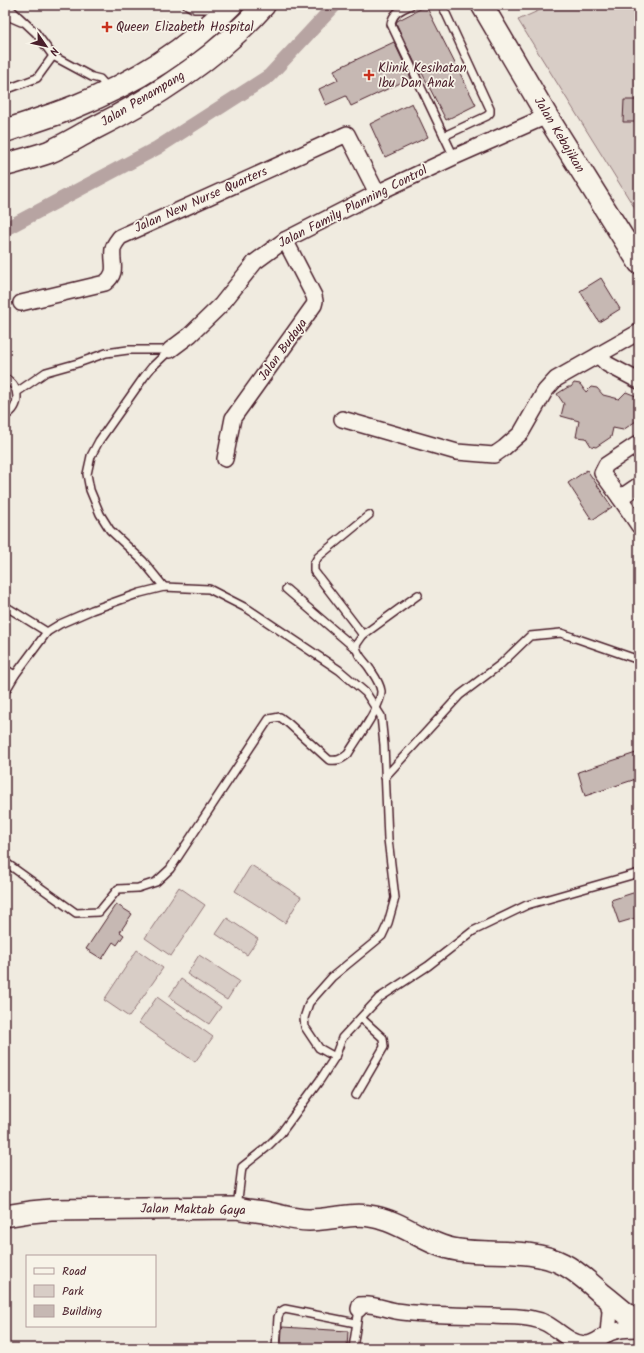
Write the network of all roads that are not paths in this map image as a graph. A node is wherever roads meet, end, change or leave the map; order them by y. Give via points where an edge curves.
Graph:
1 (6, 5) edge
2 (187, 5) edge
3 (211, 5) edge
4 (231, 5) edge
5 (264, 5) edge
6 (411, 5) edge
7 (442, 5) edge
8 (489, 7) edge
9 (5, 16) edge
10 (25, 23) junction
11 (53, 56) junction
12 (167, 59) junction
13 (180, 78) junction
14 (5, 90) edge
15 (111, 90) junction
16 (547, 116) junction
17 (5, 131) edge
18 (444, 136) junction
19 (454, 157) junction
20 (5, 165) edge
21 (377, 192) junction
22 (285, 240) junction
23 (639, 264) edge
24 (21, 303) dead end
25 (639, 332) edge
26 (170, 350) junction
27 (598, 355) junction
28 (5, 378) edge
29 (639, 380) edge
30 (17, 392) junction
31 (5, 416) edge
32 (342, 419) dead end
33 (639, 443) edge
34 (226, 459) dead end
35 (639, 485) edge
36 (620, 498) junction
37 (369, 515) dead end
38 (639, 526) edge
39 (164, 587) junction
40 (286, 589) dead end
41 (418, 595) dead end
42 (5, 606) edge
43 (47, 632) junction
44 (363, 635) junction
45 (356, 649) junction
46 (639, 660) edge
47 (5, 670) edge
48 (15, 675) junction
49 (5, 692) edge
50 (376, 708) junction
51 (385, 777) junction
52 (5, 862) edge
53 (639, 873) edge
54 (360, 1018) junction
55 (335, 1057) junction
56 (356, 1095) dead end
57 (237, 1208) junction
58 (5, 1216) edge
59 (607, 1298) junction
60 (358, 1316) junction
61 (639, 1324) edge
62 (639, 1329) edge
63 (608, 1334) junction
64 (276, 1348) edge
65 (353, 1348) edge

1 - 10 lane
2 - 3 lane via 206,9
4 - 12 main road, Jalan Penampang
5 - 13 main road, Jalan Penampang via 221,46
6 - 18 lane via 397,11 392,17 391,24
7 - 18 lane via 490,109 487,116
8 - 16 street, Jalan Kebajikan
9 - 10 lane
10 - 11 lane
11 - 14 lane via 37,78
11 - 15 lane via 100,79
12 - 13 main road via 175,61 180,66 183,71
12 - 15 main road, Jalan Penampang
13 - 20 main road, Jalan Penampang via 110,120 49,152
15 - 17 main road, Jalan Penampang via 74,107
16 - 19 street, Jalan Family Planning Control
16 - 23 street, Jalan Kebajikan
18 - 19 lane
19 - 21 street, Jalan Family Planning Control
21 - 22 street, Jalan Family Planning Control
21 - 24 street, Jalan New Nurse Quarters via 347,134 120,238 113,249 113,274 105,283
22 - 26 street, Jalan Family Planning Control via 255,262 221,305
22 - 34 street, Jalan Budaya via 314,296 314,305 233,418
25 - 27 street
26 - 30 lane via 106,353 46,372
26 - 39 lane, Jalan Family Planning Control via 152,367 98,442 91,456 87,474 90,490 110,530 143,561
27 - 29 street via 607,364
27 - 32 street via 556,379 545,391 521,433 494,455 457,452
28 - 30 lane via 14,385
30 - 31 lane via 16,405
33 - 36 street via 603,468 602,473
35 - 36 street
36 - 38 street
37 - 44 lane via 318,557 314,564 314,571
39 - 43 lane via 92,610
39 - 50 lane via 209,589 248,609 339,670 366,693
40 - 45 lane
41 - 44 lane
42 - 43 lane
43 - 48 lane
44 - 45 lane
45 - 50 lane via 381,689
46 - 51 lane via 561,633 530,636 501,664 460,695
47 - 48 lane
48 - 49 lane
50 - 51 lane via 381,716
50 - 52 lane via 348,754 337,761 329,760 280,717 269,719 170,869 156,882 138,888 118,889 99,912 76,913
51 - 55 lane via 388,839 395,898 388,923 382,936 321,988 309,1003 304,1018 305,1027 319,1048
53 - 54 lane via 527,905 473,931 428,966 379,998
54 - 55 lane via 342,1038
54 - 56 lane via 383,1038 384,1046
55 - 57 lane via 281,1133 242,1167
57 - 58 street, Jalan Maktab Gaya via 51,1210
57 - 59 street, Jalan Maktab Gaya via 302,1220 355,1215 373,1216 385,1219 437,1245 458,1250 502,1252 550,1259 563,1264
59 - 61 street, Jalan Maktab Gaya
59 - 63 street via 610,1311
60 - 63 street via 360,1305 366,1304 432,1315 534,1318 551,1325 575,1342 587,1344
60 - 64 lane via 285,1309 278,1316
60 - 65 lane
62 - 63 street via 626,1329

